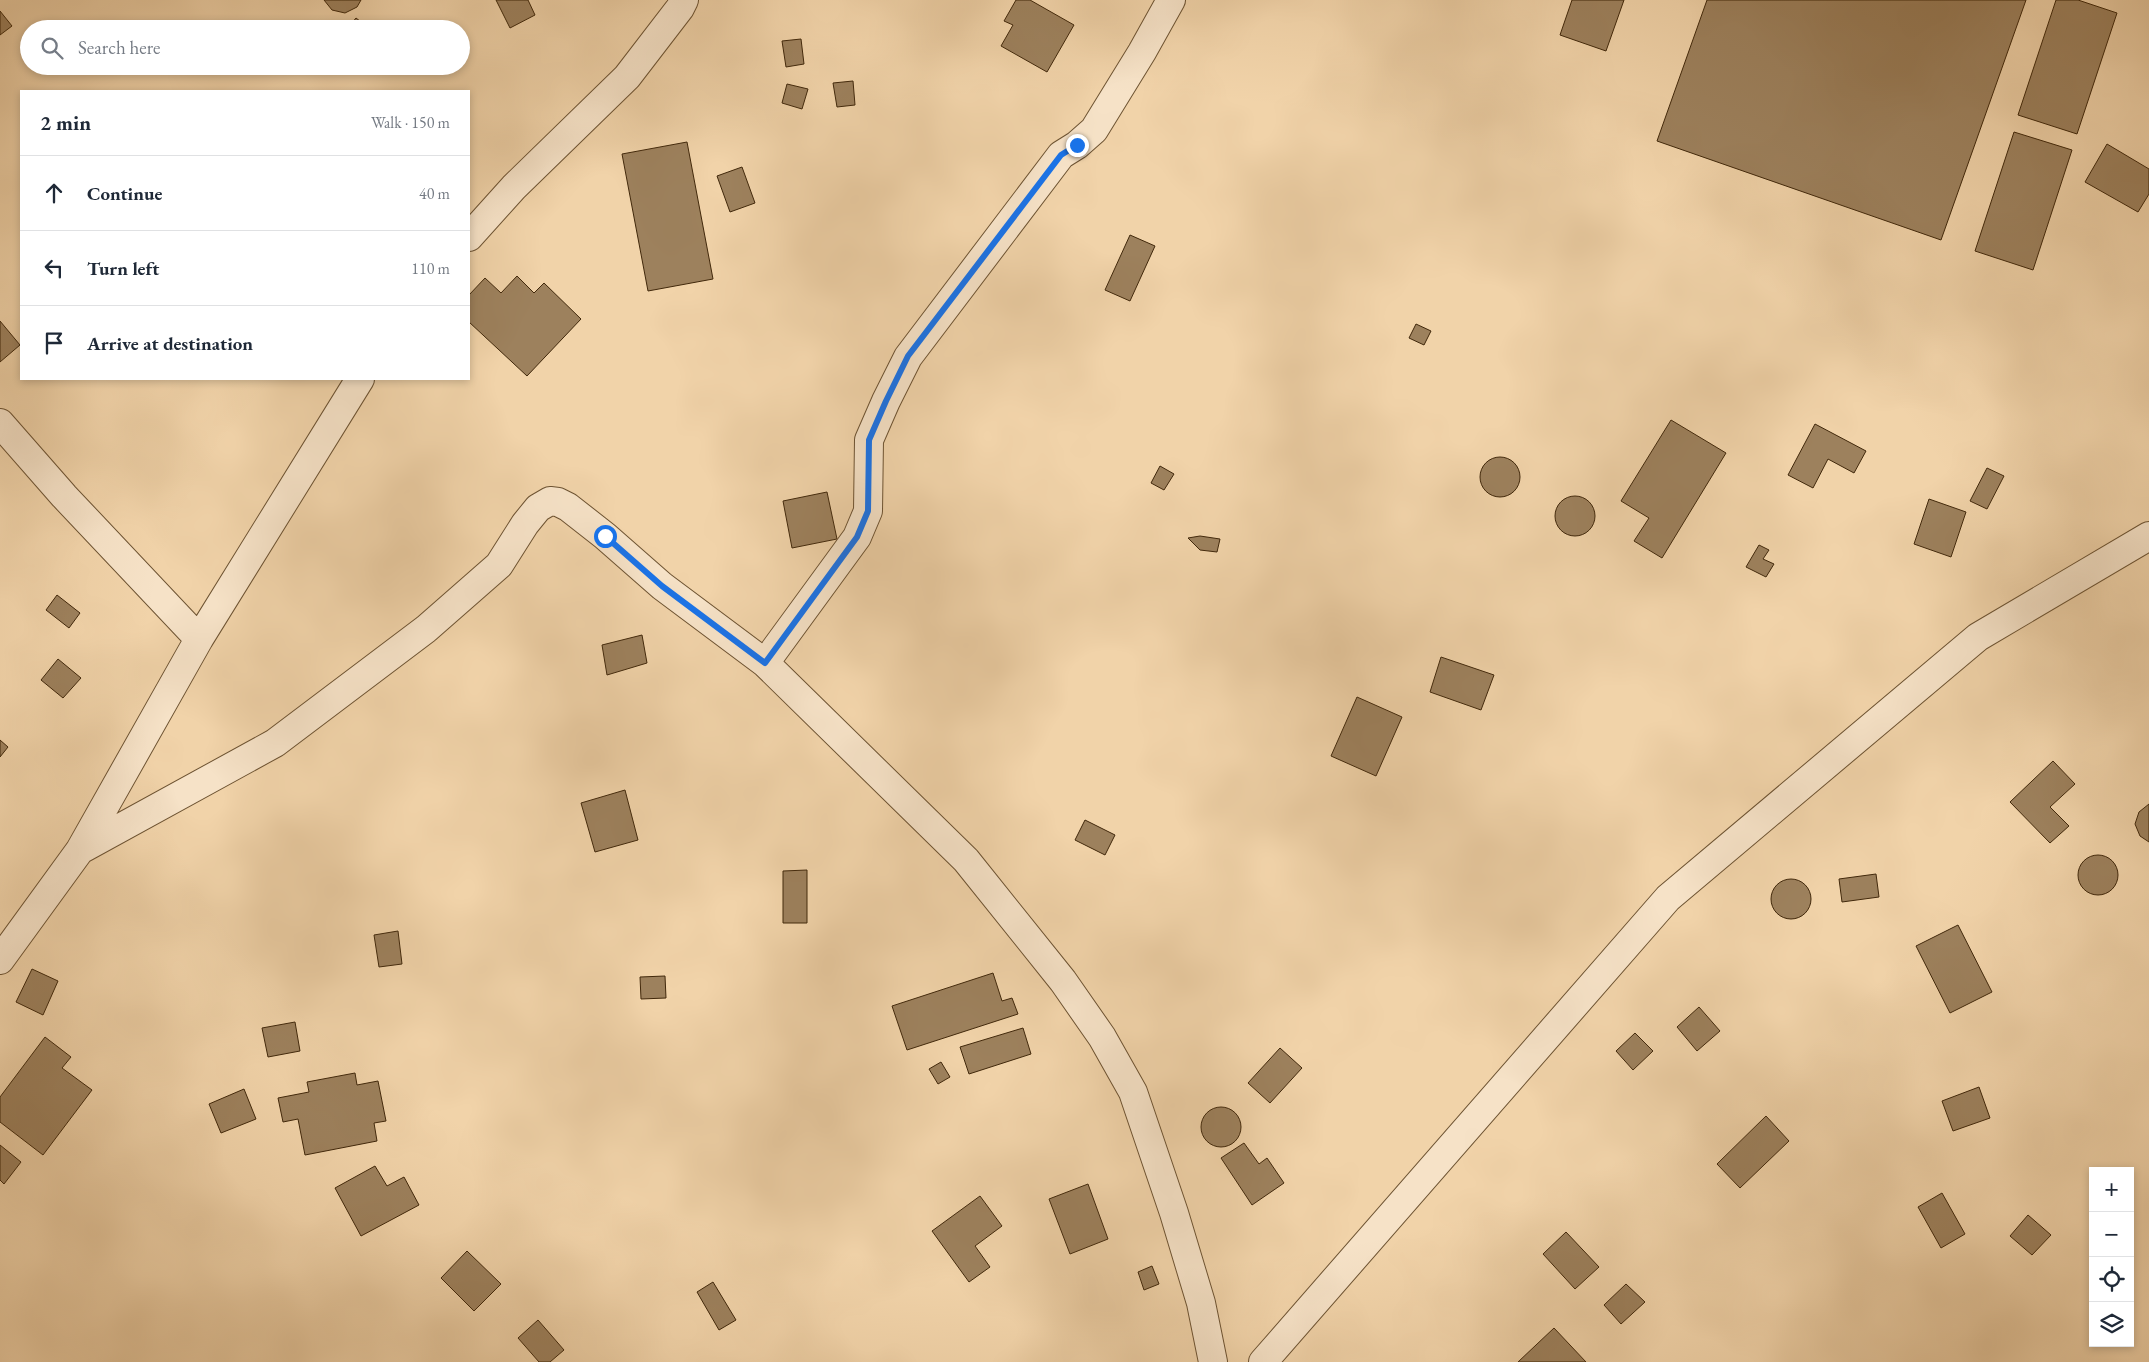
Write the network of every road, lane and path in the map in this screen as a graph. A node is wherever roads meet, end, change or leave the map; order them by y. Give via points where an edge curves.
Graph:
1 (684, 0) edge
2 (1171, 0) edge
3 (470, 237) edge
4 (359, 380) edge
5 (0, 422) edge
6 (2149, 536) edge
7 (200, 639) junction
8 (765, 663) junction
9 (80, 850) junction
10 (4, 942) edge
11 (1277, 1356) edge
12 (1212, 1362) edge

1 - 3 street via 626,77 514,187
2 - 8 street via 1094,130 1061,155 908,356 869,440 868,511 857,537
4 - 7 street
5 - 7 street via 64,496
6 - 11 street via 1978,637 1668,898
7 - 9 street
8 - 9 street via 662,586 568,507 550,502 538,508 499,565 426,629 275,743
8 - 12 street via 966,860 1063,981 1102,1037 1133,1092 1171,1204 1201,1303
9 - 10 street

